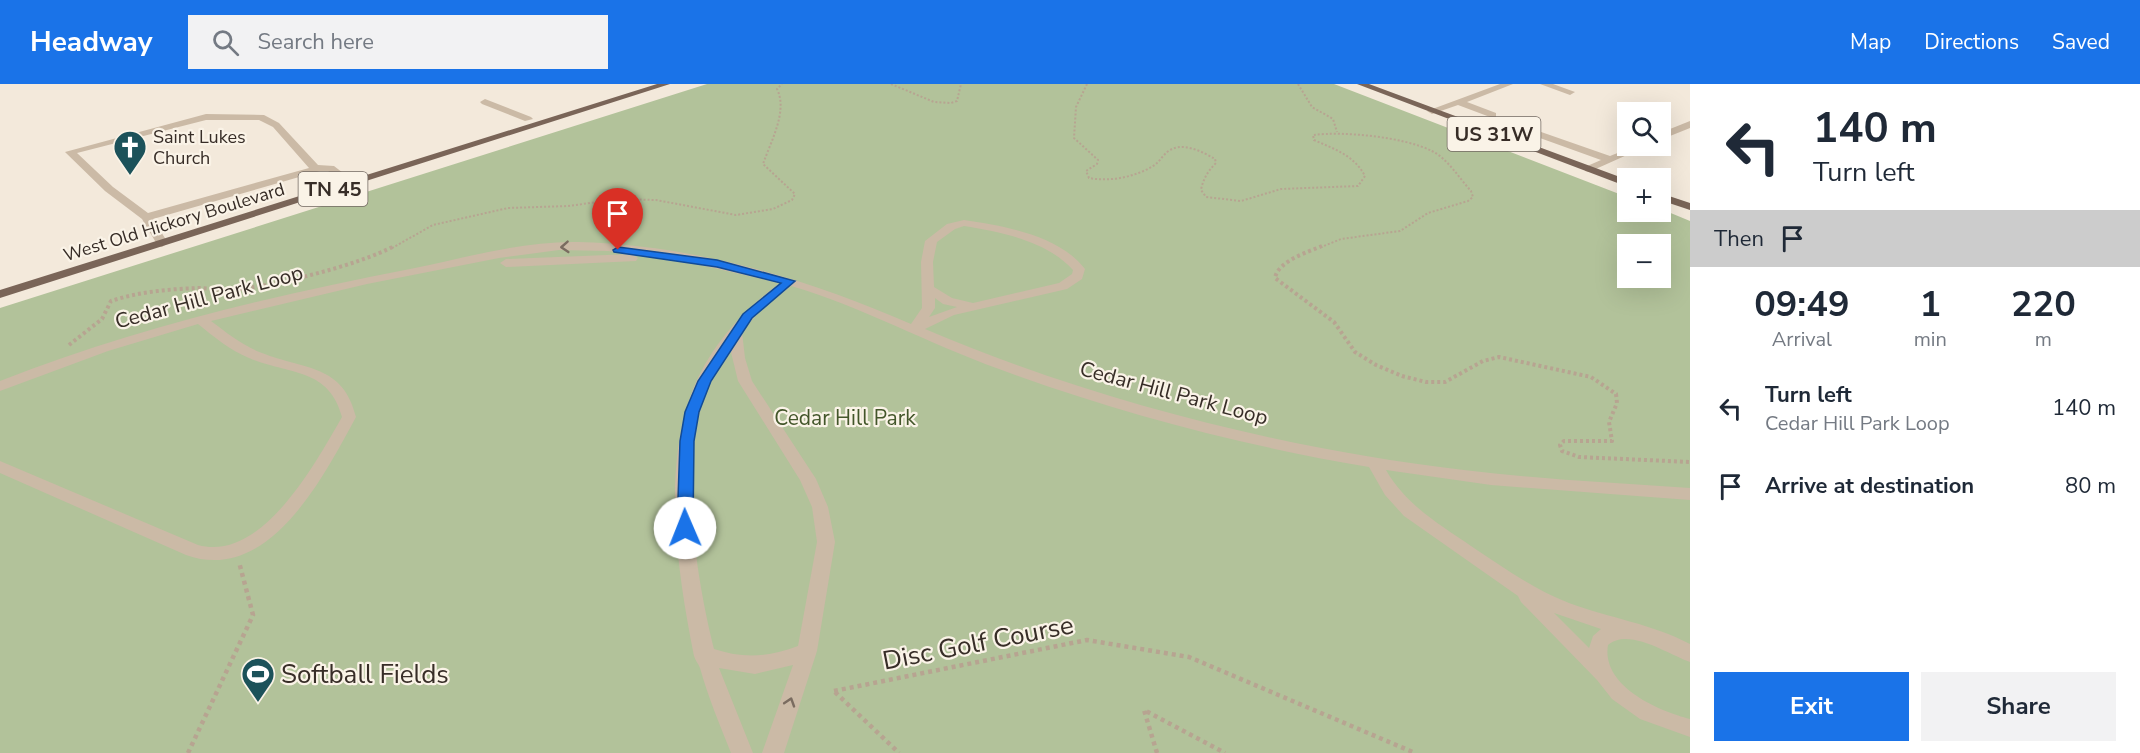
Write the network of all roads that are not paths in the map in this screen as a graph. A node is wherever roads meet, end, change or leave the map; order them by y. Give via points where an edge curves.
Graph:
1 (640, 84) edge
2 (666, 84) edge
3 (1361, 84) edge
4 (1509, 84) edge
5 (1544, 84) edge
6 (1570, 92) dead end
7 (485, 102) dead end
8 (1458, 102) junction
9 (1432, 111) junction
10 (1493, 115) dead end
11 (528, 119) junction
12 (1690, 124) edge
13 (1521, 128) dead end
14 (1671, 132) edge
15 (1619, 156) edge
16 (1610, 160) junction
17 (316, 169) junction
18 (1589, 169) junction
19 (347, 180) junction
20 (1617, 180) edge
21 (1671, 200) edge
22 (1690, 207) edge
23 (146, 217) junction
24 (160, 238) junction
25 (790, 281) junction
26 (0, 283) edge
27 (927, 288) junction
28 (0, 294) edge
29 (974, 306) junction
30 (200, 319) junction
31 (913, 330) junction
32 (736, 333) junction
33 (0, 386) edge
34 (1374, 462) junction
35 (0, 467) edge
36 (1690, 494) edge
37 (1510, 581) junction
38 (1644, 633) junction
39 (807, 651) junction
40 (703, 654) junction
41 (1690, 654) edge
42 (1610, 682) junction
43 (1690, 728) edge
44 (742, 753) edge
45 (773, 753) edge

1 - 11 main road, West Old Hickory Boulevard / TN 45
2 - 19 main road, West Old Hickory Boulevard / TN 45
3 - 9 main road, US 31W
4 - 8 street
5 - 6 street
7 - 11 street
8 - 9 street
8 - 10 street
9 - 18 main road, US 31W
11 - 19 main road, West Old Hickory Boulevard / TN 45
12 - 14 street
13 - 16 street
15 - 16 street
16 - 18 street
17 - 19 street via 330,168
17 - 23 street
17 - 23 street via 276,125 261,117 206,117 70,152
18 - 20 main road, US 31W
19 - 24 main road, West Old Hickory Boulevard / TN 45
21 - 22 main road
23 - 24 street
24 - 26 main road, West Old Hickory Boulevard / TN 45
24 - 28 main road, West Old Hickory Boulevard / TN 45
25 - 30 street, Cedar Hill Park Loop via 664,256 434,268
25 - 31 street, Cedar Hill Park Loop
25 - 32 street via 747,316
27 - 29 street via 948,301
27 - 29 street via 931,241 951,226 964,223 989,227 1047,247 1079,269 1078,276 1063,286
27 - 31 street via 929,308
29 - 31 street via 950,312
30 - 33 street, Cedar Hill Park Loop via 106,346
30 - 35 street via 253,355 322,376 342,395 349,417 318,472 290,510 269,530 236,550 206,554
31 - 34 street, Cedar Hill Park Loop via 988,360 1087,392 1223,429
32 - 39 street via 745,381 808,479 820,507 826,542
32 - 40 street via 704,381 692,412 687,441 684,510 689,582
34 - 36 street, Cedar Hill Park Loop via 1462,476
34 - 37 street via 1384,483 1406,510
37 - 38 street via 1564,609
37 - 42 street
38 - 41 street
38 - 42 street via 1610,634 1600,642 1596,653
39 - 40 street via 763,665 734,665
45 -> 39 street
40 - 44 street
42 - 43 street via 1644,711

